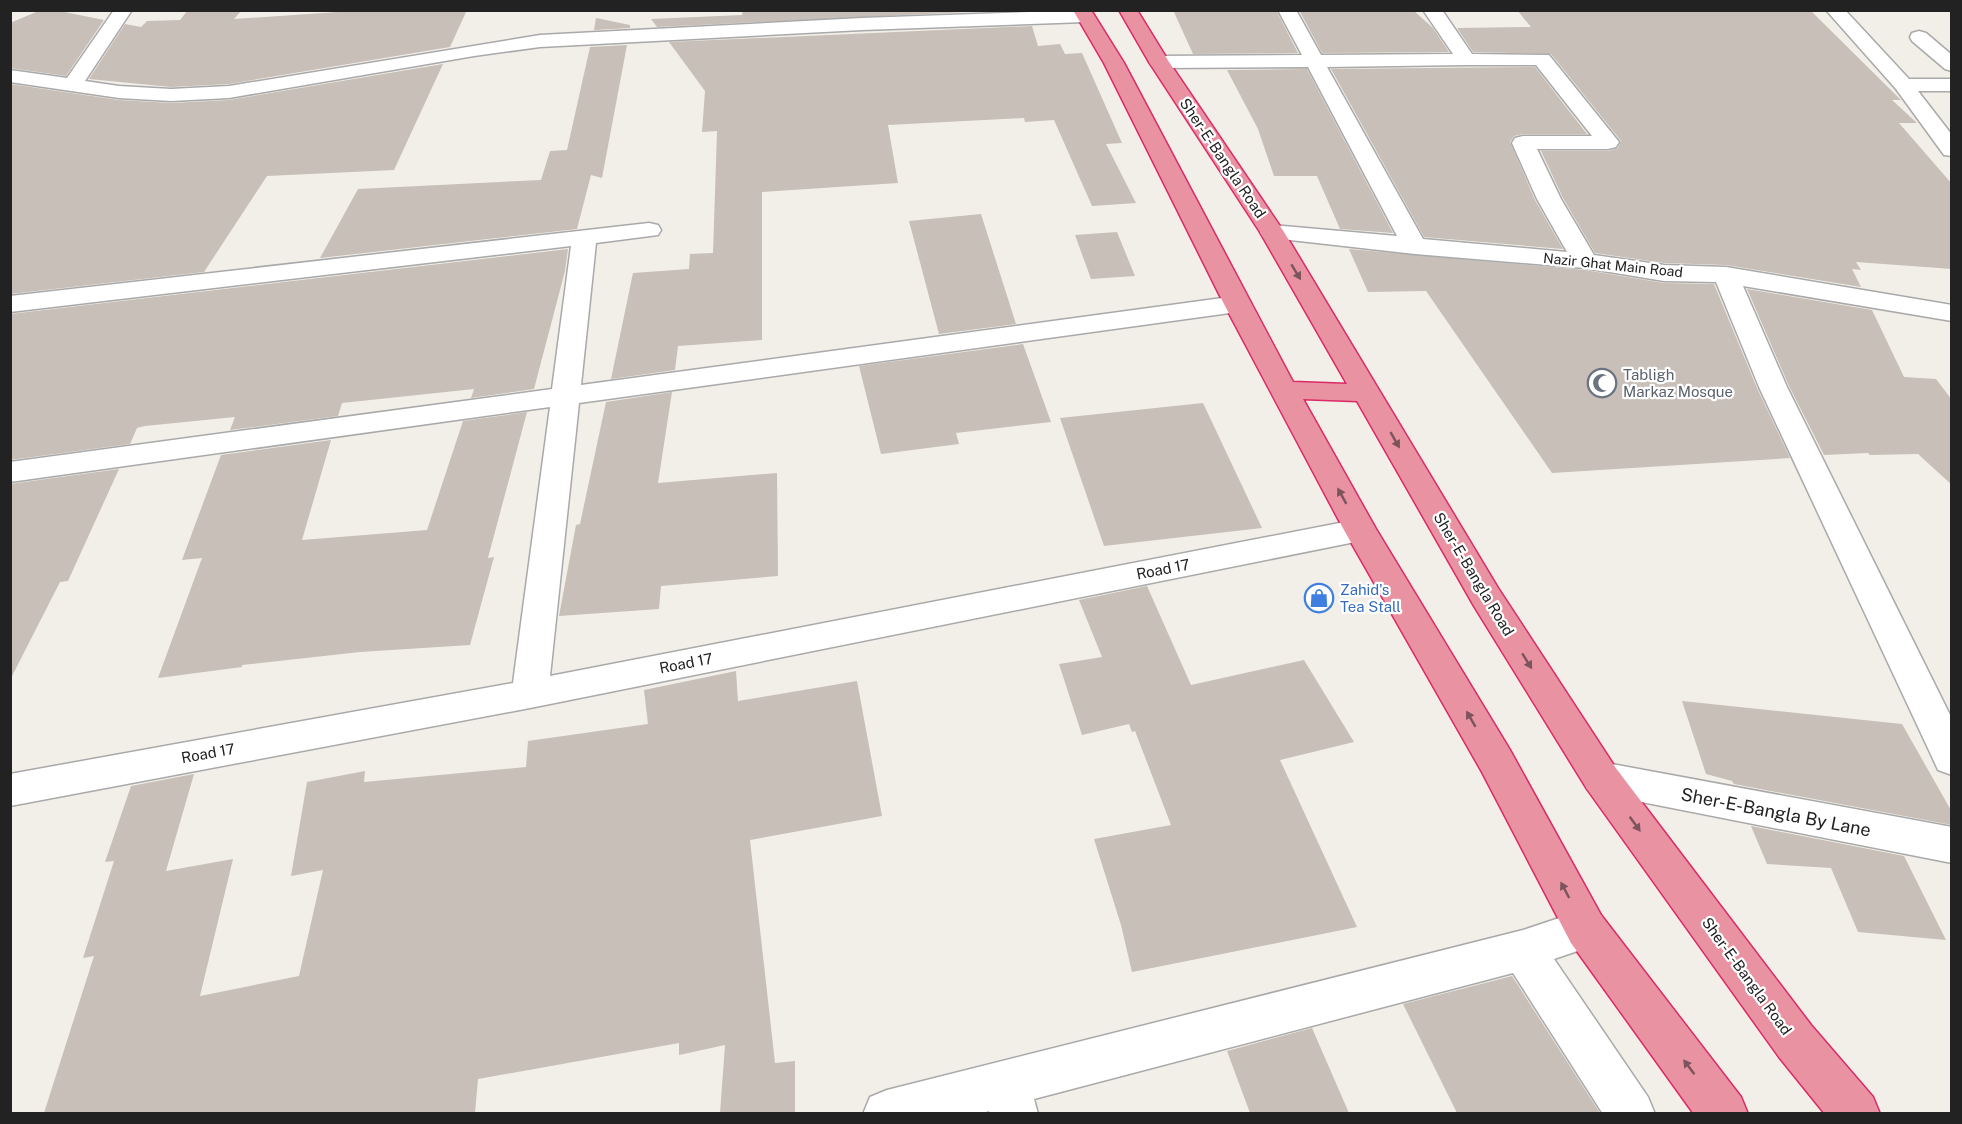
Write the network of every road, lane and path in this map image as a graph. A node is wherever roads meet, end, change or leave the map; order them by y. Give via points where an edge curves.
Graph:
1 (123, 10) edge
2 (1128, 10) edge
3 (1287, 10) edge
4 (1432, 10) edge
5 (1835, 10) edge
6 (1084, 13) edge
7 (1919, 37) dead end
8 (1467, 60) junction
9 (1159, 62) junction
10 (1313, 62) junction
11 (1952, 65) edge
12 (10, 76) edge
13 (1904, 85) junction
14 (1952, 85) edge
15 (72, 86) junction
16 (1952, 150) edge
17 (649, 230) dead end
18 (1272, 232) junction
19 (584, 238) junction
20 (1415, 247) junction
21 (1585, 261) junction
22 (1726, 275) junction
23 (10, 304) edge
24 (1237, 304) junction
25 (1952, 313) edge
26 (1284, 390) junction
27 (1368, 393) junction
28 (564, 396) junction
29 (10, 472) edge
30 (1360, 530) junction
31 (530, 694) junction
32 (1952, 759) edge
33 (1601, 778) junction
34 (10, 790) edge
35 (1952, 845) edge
36 (1586, 929) junction
37 (1523, 950) junction
38 (1010, 1098) edge
39 (887, 1113) edge
40 (1631, 1113) edge
41 (1724, 1113) edge
42 (1856, 1113) edge

1 - 15 street
2 - 9 highway, Sher-E-Bangla Road
3 - 10 street
4 - 8 street
5 - 13 street
6 - 15 street via 540,42 451,53 229,92 171,95
6 - 24 highway via 1114,63
7 - 11 street
8 - 10 street
8 - 21 street via 1542,59 1608,142 1523,143 1549,199
9 - 10 street
9 - 18 highway, Sher-E-Bangla Road
10 - 20 street
12 - 15 street
13 - 14 street
13 - 16 street
17 - 19 street
18 - 20 street, Nazir Ghat Main Road
18 -> 27 highway, Sher-E-Bangla Road
19 - 23 street
19 - 28 street
20 - 21 street, Nazir Ghat Main Road
21 - 22 street, Nazir Ghat Main Road via 1664,273
22 - 25 street, Nazir Ghat Main Road
22 - 32 street via 1778,398
24 - 26 highway
24 - 28 street
26 - 27 highway
30 -> 26 highway
27 -> 33 highway, Sher-E-Bangla Road via 1486,597
28 - 29 street
28 - 31 street
30 - 31 street, Road 17
36 -> 30 highway via 1496,761
31 - 34 street, Road 17
33 - 35 street, Sher-E-Bangla By Lane
33 -> 42 highway, Sher-E-Bangla Road via 1796,1041
36 - 37 street
41 -> 36 highway
37 - 38 street
37 - 40 street
38 - 39 street

